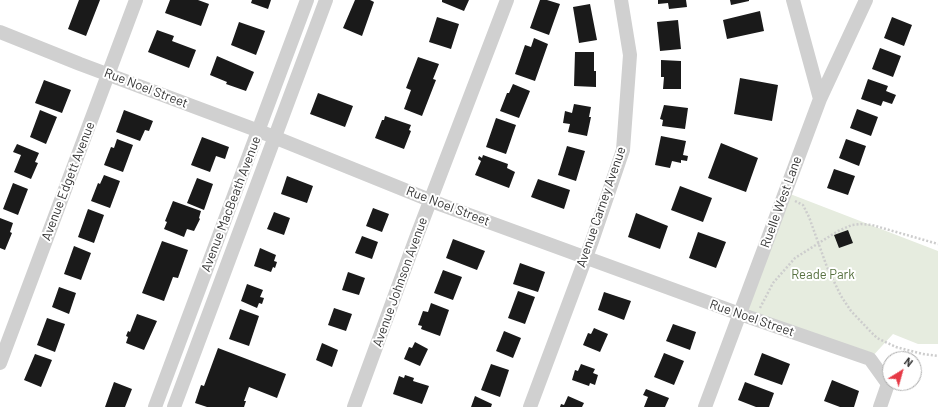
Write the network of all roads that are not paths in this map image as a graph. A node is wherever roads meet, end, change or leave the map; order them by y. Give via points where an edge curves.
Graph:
1 (136, 0) edge
2 (307, 0) edge
3 (326, 0) edge
4 (507, 0) edge
5 (621, 0) edge
6 (793, 0) edge
7 (866, 0) edge
8 (0, 32) edge
9 (109, 74) junction
10 (820, 99) junction
11 (259, 131) junction
12 (275, 137) junction
13 (430, 200) junction
14 (585, 257) junction
15 (740, 314) junction
16 (0, 363) edge
17 (162, 387) junction
18 (177, 400) edge
19 (155, 407) edge
20 (354, 407) edge
21 (530, 407) edge
22 (705, 407) edge
23 (880, 407) edge

1 - 9 street, Avenue Edgett Avenue
2 - 11 street, Avenue MacBeath Avenue
3 - 12 street, Avenue MacBeath Avenue
4 - 13 street, Avenue Johnson Avenue
5 - 14 street, Avenue Carney Avenue via 630,55 623,150
6 - 10 street
7 - 10 street, Ruelle West Lane
8 - 9 street, Rue Noel Street
9 - 11 street, Rue Noel Street
9 - 16 street, Avenue Edgett Avenue
10 - 15 street, Ruelle West Lane
11 - 12 street, Rue Noel Street
11 - 17 street, Avenue MacBeath Avenue
12 - 13 street, Rue Noel Street
12 - 18 street, Avenue MacBeath Avenue
13 - 14 street, Rue Noel Street
13 - 20 street, Avenue Johnson Avenue
14 - 15 street, Rue Noel Street
14 - 21 street, Avenue Carney Avenue
15 - 22 street, Ruelle West Lane
15 - 23 street, Rue Noel Street via 870,359 888,384
17 - 18 street
17 - 19 street, Avenue MacBeath Avenue

